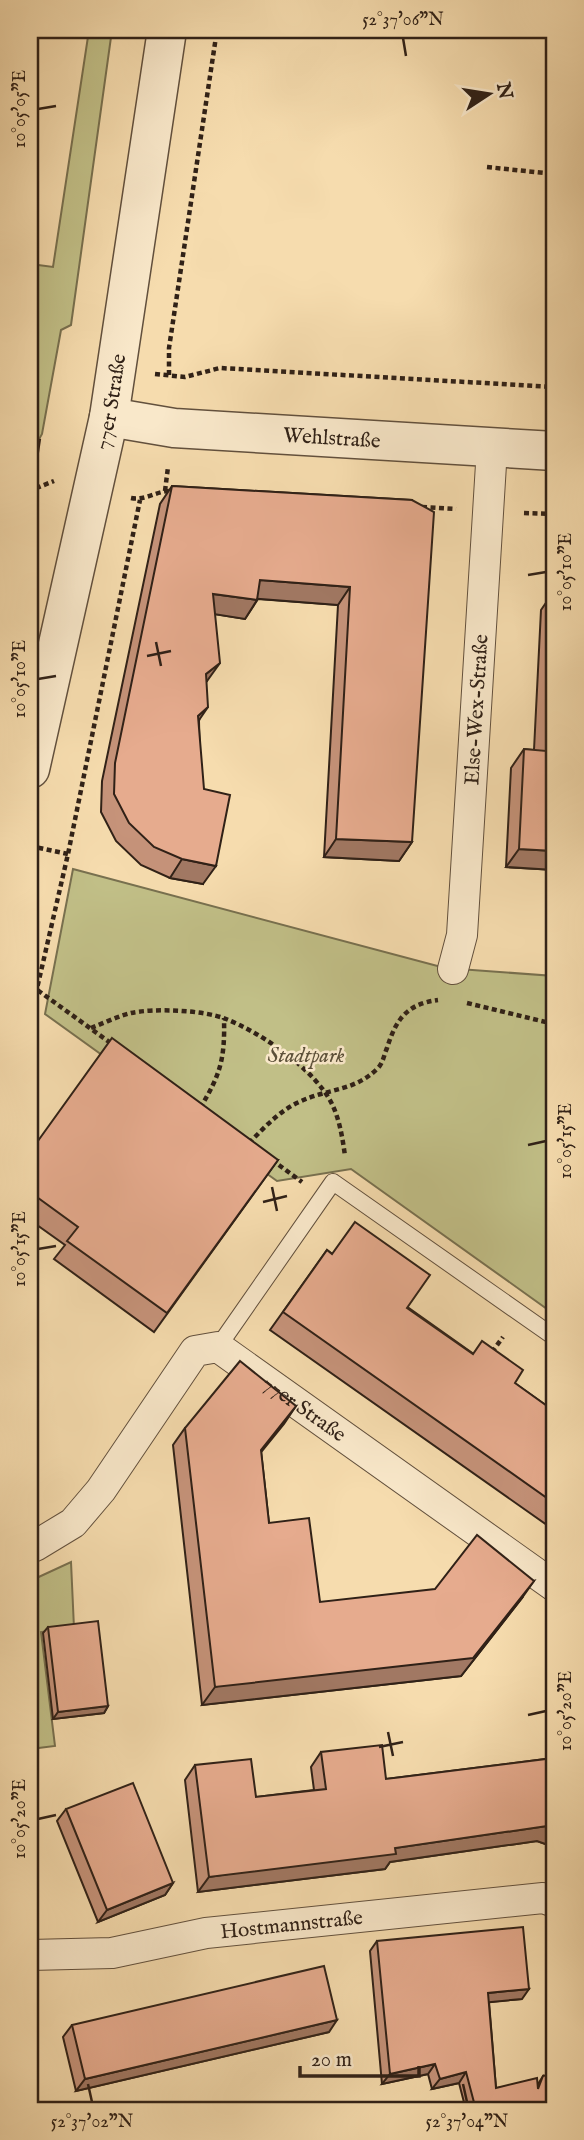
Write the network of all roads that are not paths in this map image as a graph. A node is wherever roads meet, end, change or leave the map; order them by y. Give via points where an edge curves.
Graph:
1 (167, 30) edge
2 (109, 417) junction
3 (492, 448) junction
4 (554, 451) edge
5 (30, 769) edge
6 (453, 969) dead end
7 (554, 1337) edge
8 (218, 1347) junction
9 (30, 1546) edge
10 (554, 1586) edge
11 (554, 1902) edge
12 (30, 1955) edge

1 - 2 street, 77er Straße
2 - 3 street, Wehlstraße via 174,428
2 - 5 street, 77er Straße
3 - 4 street, Wehlstraße
3 - 6 street, Else-Wex-Straße via 462,936
7 - 8 lane via 333,1182
8 - 9 street via 195,1351 109,1496 74,1523
8 - 10 street, 77er Straße
11 - 12 street, Hostmannstraße via 543,1898 206,1933 112,1953

